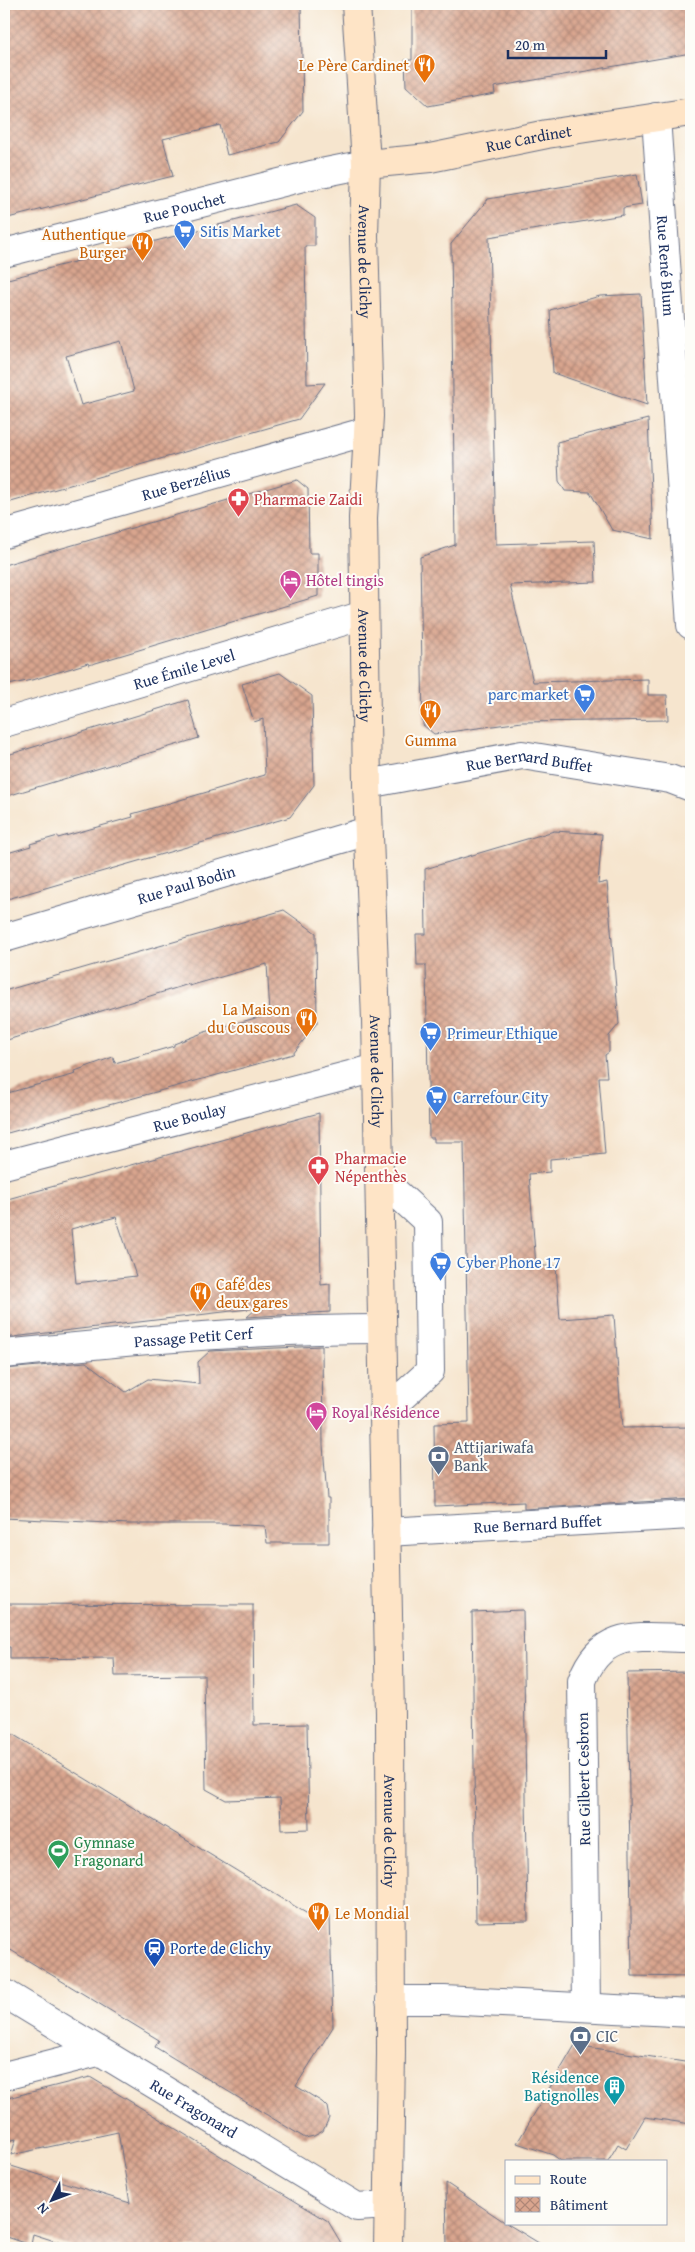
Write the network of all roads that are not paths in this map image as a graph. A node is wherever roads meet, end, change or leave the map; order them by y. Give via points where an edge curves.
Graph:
1 (356, 4) edge
2 (691, 112) edge
3 (656, 117) junction
4 (366, 164) junction
5 (4, 253) edge
6 (368, 431) junction
7 (4, 534) edge
8 (364, 615) junction
9 (691, 625) edge
10 (4, 723) edge
11 (690, 781) edge
12 (367, 784) junction
13 (368, 831) junction
14 (4, 938) edge
15 (377, 1068) junction
16 (4, 1166) edge
17 (380, 1178) junction
18 (382, 1329) junction
19 (4, 1354) edge
20 (383, 1414) junction
21 (691, 1515) edge
22 (386, 1532) junction
23 (691, 1638) edge
24 (4, 1993) edge
25 (390, 2000) junction
26 (586, 2007) junction
27 (691, 2013) edge
28 (98, 2052) junction
29 (4, 2076) edge
30 (389, 2205) junction
31 (388, 2248) edge

1 - 4 main road, Avenue de Clichy
2 - 3 main road, Rue Cardinet
3 - 4 main road, Rue Cardinet via 547,134 430,158
3 - 9 street, Rue René Blum
4 - 5 street, Rue Pouchet
4 - 6 main road, Avenue de Clichy via 364,236
6 - 7 street, Rue Berzélius
6 - 8 main road, Avenue de Clichy via 363,518
8 - 10 street, Rue Émile Level
8 - 12 main road, Avenue de Clichy
11 - 12 street, Rue Bernard Buffet via 522,755
12 - 13 main road, Avenue de Clichy
13 - 14 street, Rue Paul Bodin
13 - 15 main road, Avenue de Clichy
15 - 16 street, Rue Boulay
15 - 17 main road, Avenue de Clichy
17 - 18 main road, Avenue de Clichy
17 - 20 street via 428,1222 430,1361 430,1371
18 - 19 street, Passage Petit Cerf via 186,1335
18 - 20 main road, Avenue de Clichy
20 - 22 main road, Avenue de Clichy
21 - 22 street, Rue Bernard Buffet
22 - 25 main road, Avenue de Clichy
23 - 26 street, Rue Gilbert Cesbron via 631,1639 611,1643 594,1656 582,1681
24 - 28 street, Rue Fragonard
25 - 26 street
25 - 30 main road, Avenue de Clichy
26 - 27 street
28 - 29 street
28 - 30 street, Rue Fragonard via 357,2207
30 - 31 main road, Avenue de Clichy

